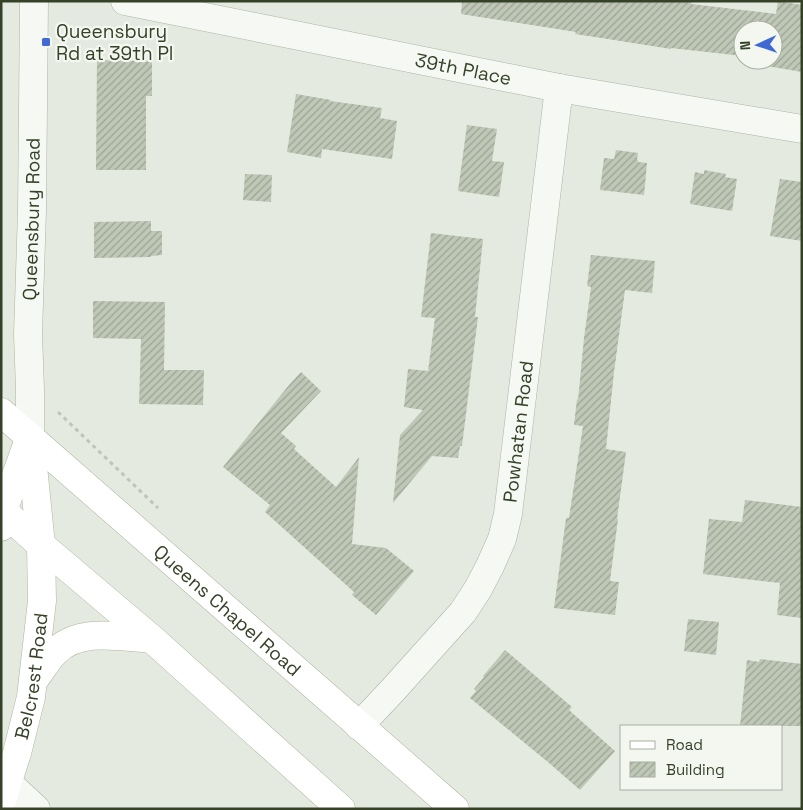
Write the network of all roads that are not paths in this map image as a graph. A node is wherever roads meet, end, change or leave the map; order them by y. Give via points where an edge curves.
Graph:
1 (34, 1) edge
2 (125, 1) edge
3 (559, 88) junction
4 (802, 129) edge
5 (1, 412) edge
6 (30, 437) junction
7 (2, 516) edge
8 (41, 545) junction
9 (152, 639) junction
10 (33, 682) junction
11 (359, 726) junction
12 (3, 789) edge
13 (36, 809) edge
14 (341, 809) edge
15 (454, 809) edge

1 - 6 street, Queensbury Road via 28,334
2 - 3 street, 39th Place
3 - 4 street, 39th Place
3 - 11 street, Powhatan Road via 508,514 502,539 463,612
5 - 6 main road, Queens Chapel Road
6 - 7 main road, Queensbury Road
6 - 8 main road, Queensbury Road
6 - 11 main road, Queens Chapel Road
7 - 8 main road
8 - 9 main road
8 - 10 main road, Belcrest Road via 42,601
9 - 10 main road via 90,636 71,640 55,652
9 - 14 main road
10 - 12 main road, Belcrest Road via 17,753
11 - 15 main road, Queens Chapel Road
12 - 13 street

